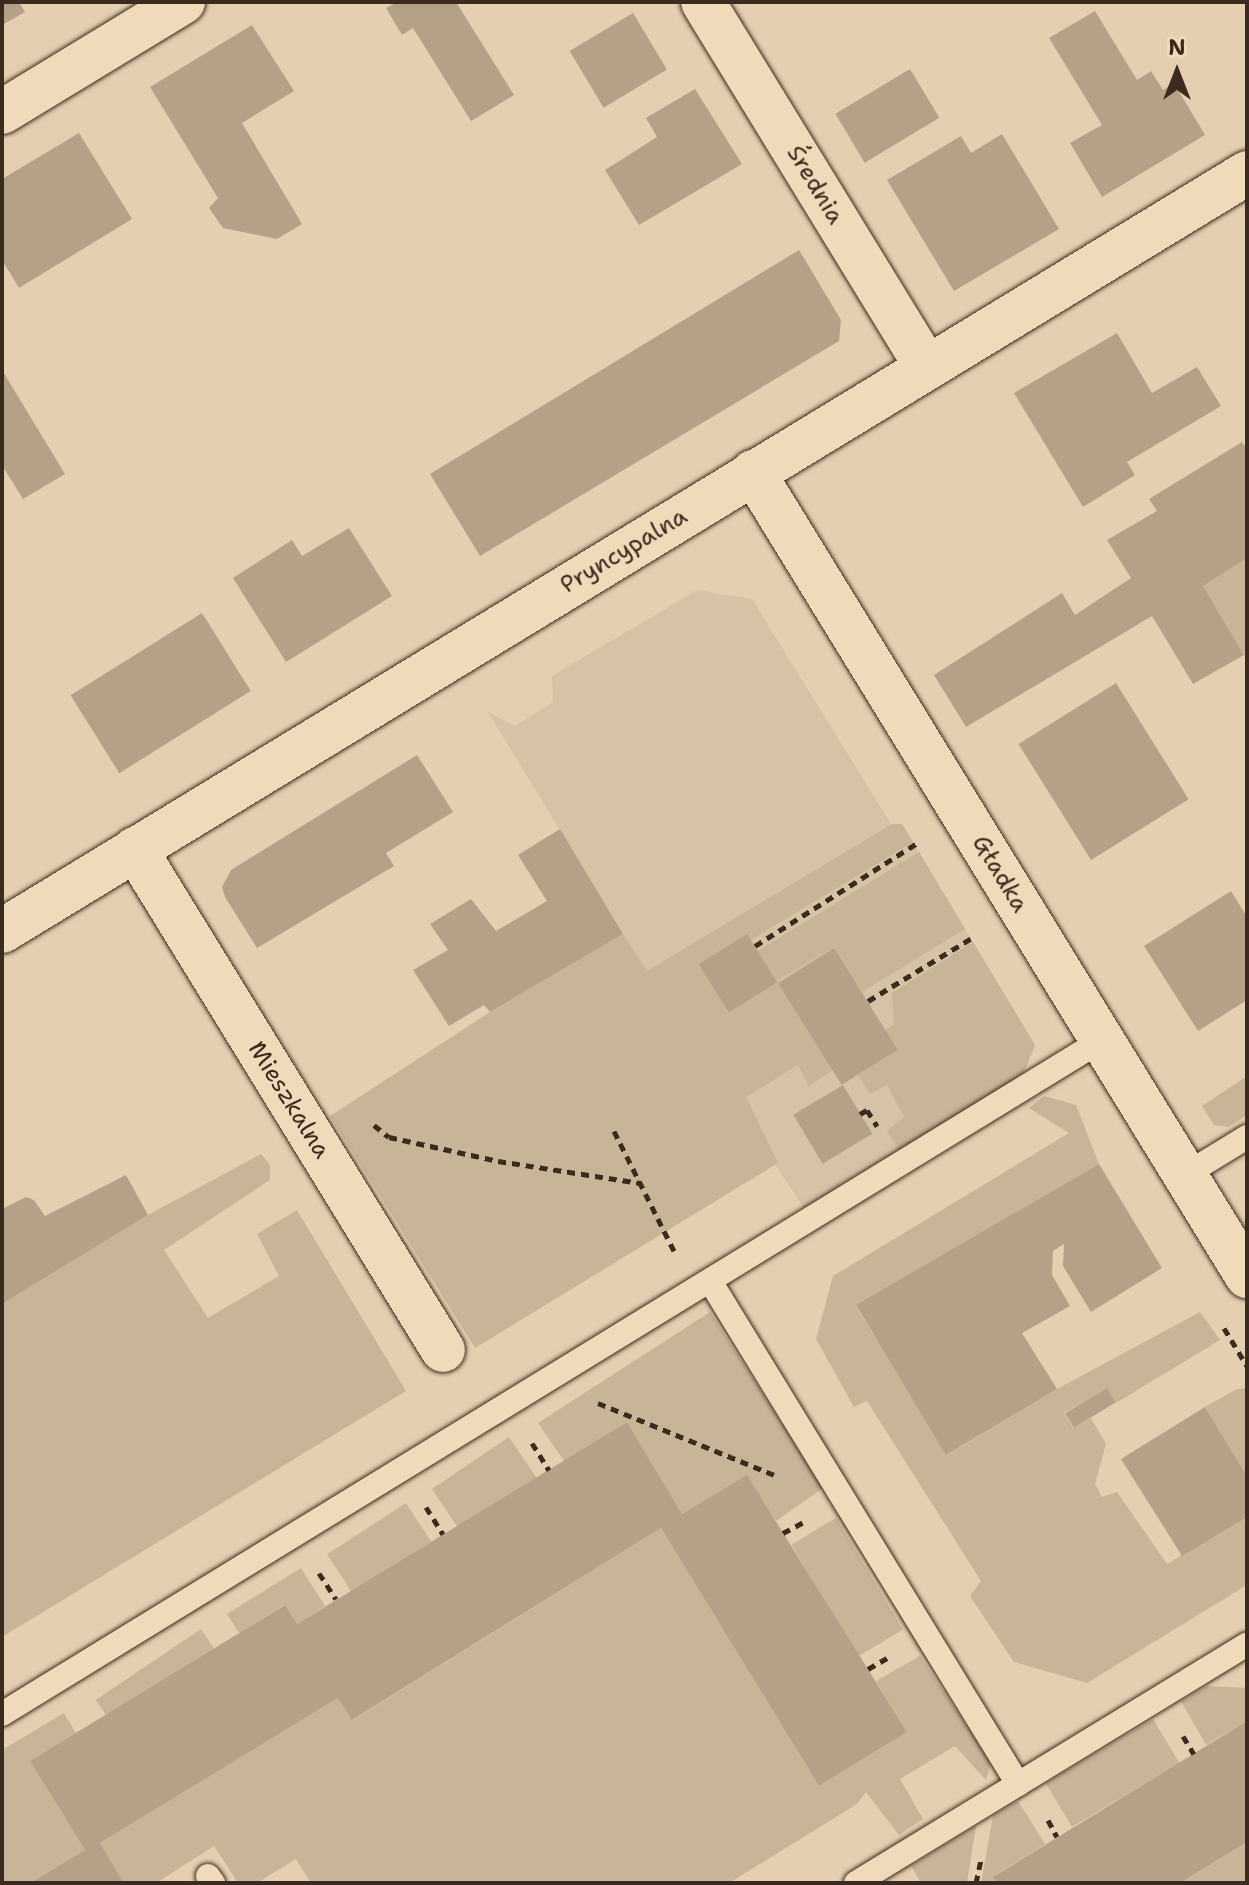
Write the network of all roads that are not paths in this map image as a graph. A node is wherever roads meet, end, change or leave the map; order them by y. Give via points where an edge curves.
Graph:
1 (183, 2) edge
2 (703, 2) edge
3 (2, 112) edge
4 (1247, 173) edge
5 (927, 368) junction
6 (753, 472) junction
7 (135, 849) junction
8 (2, 931) edge
9 (1102, 1040) junction
10 (1247, 1137) edge
11 (1185, 1175) junction
12 (1247, 1276) edge
13 (702, 1286) junction
14 (443, 1350) dead end
15 (1247, 1644) edge
16 (2, 1714) edge
17 (1018, 1784) junction
18 (856, 1883) edge

1 - 3 street
2 - 5 street, Średnia
4 - 5 street, Pryncypalna
5 - 6 street, Pryncypalna
6 - 7 street, Pryncypalna
6 - 9 street, Gładka
7 - 8 street, Pryncypalna
7 - 14 street, Mieszkalna
9 - 11 street, Gładka
9 - 13 lane
10 - 11 lane
11 - 12 street, Gładka
13 - 16 lane
13 - 17 lane via 836,1486
15 - 17 lane
17 - 18 lane

